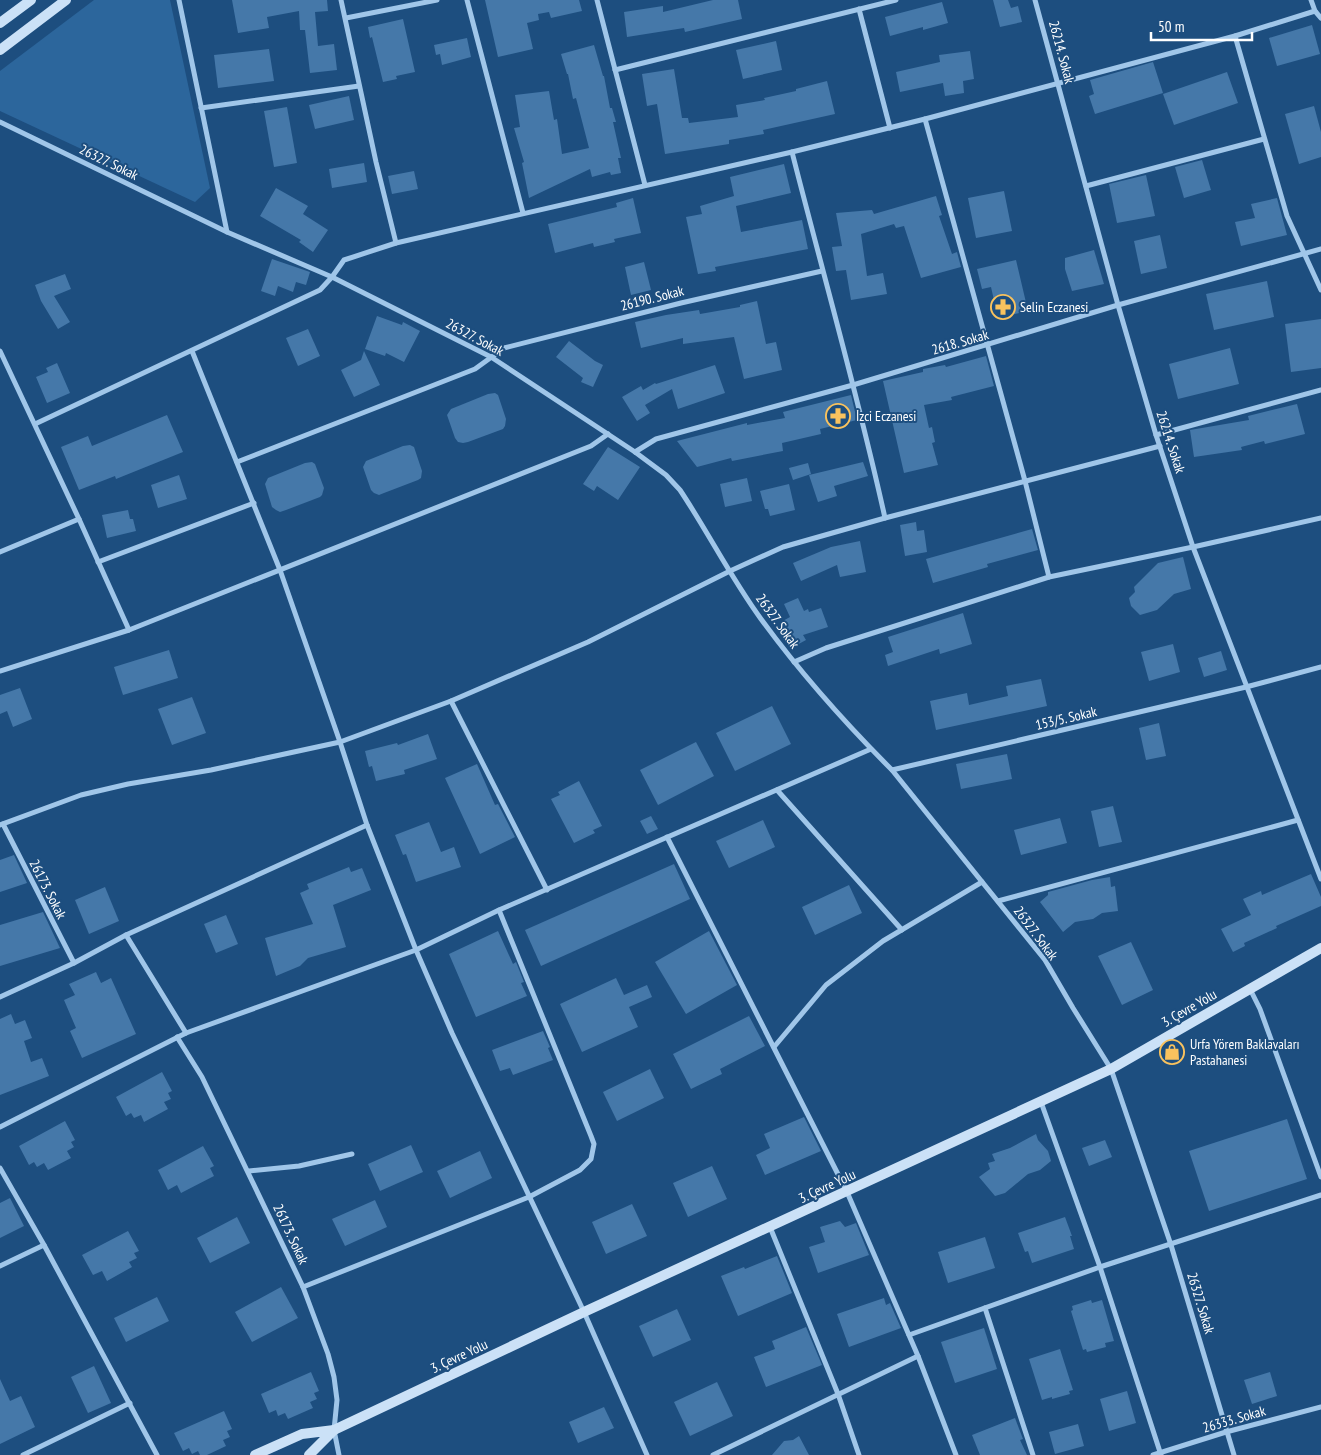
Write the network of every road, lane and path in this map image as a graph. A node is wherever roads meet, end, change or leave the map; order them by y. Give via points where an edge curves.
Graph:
1 (31, 0) edge
2 (66, 0) edge
3 (179, 0) edge
4 (342, 0) edge
5 (437, 0) edge
6 (467, 0) edge
7 (597, 0) edge
8 (896, 0) edge
9 (1036, 0) edge
10 (1311, 0) edge
11 (859, 9) junction
12 (1315, 12) junction
13 (346, 18) junction
14 (1321, 18) edge
15 (0, 23) edge
16 (1235, 36) junction
17 (0, 50) edge
18 (614, 70) junction
19 (1058, 83) junction
20 (359, 86) junction
21 (200, 108) junction
22 (925, 119) junction
23 (0, 122) edge
24 (890, 128) junction
25 (1264, 139) junction
26 (792, 152) junction
27 (645, 185) junction
28 (1086, 186) junction
29 (523, 213) junction
30 (227, 232) junction
31 (396, 243) junction
32 (1321, 249) edge
33 (1305, 254) junction
34 (822, 272) junction
35 (332, 277) junction
36 (1321, 290) edge
37 (1118, 305) junction
38 (988, 345) junction
39 (192, 351) junction
40 (0, 352) edge
41 (491, 357) junction
42 (853, 385) junction
43 (1321, 390) edge
44 (35, 424) junction
45 (608, 434) junction
46 (1156, 435) junction
47 (1160, 446) junction
48 (635, 452) junction
49 (237, 462) junction
50 (1025, 481) junction
51 (254, 503) junction
52 (885, 518) junction
53 (1321, 518) edge
54 (79, 519) junction
55 (1193, 547) junction
56 (0, 552) edge
57 (98, 562) junction
58 (280, 570) junction
59 (730, 572) junction
60 (1049, 577) junction
61 (129, 630) junction
62 (794, 662) junction
63 (1321, 667) edge
64 (0, 671) edge
65 (1246, 687) junction
66 (451, 702) junction
67 (340, 742) junction
68 (871, 749) junction
69 (892, 770) junction
70 (777, 790) junction
71 (1298, 820) junction
72 (2, 824) edge
73 (367, 825) junction
74 (667, 837) junction
75 (1321, 879) edge
76 (982, 882) junction
77 (547, 890) junction
78 (998, 901) junction
79 (499, 910) junction
80 (902, 930) junction
81 (126, 935) junction
82 (1321, 948) edge
83 (416, 950) junction
84 (74, 964) junction
85 (1250, 989) junction
86 (0, 997) edge
87 (186, 1033) junction
88 (177, 1037) junction
89 (774, 1046) junction
90 (1111, 1069) junction
91 (1041, 1102) junction
92 (0, 1127) edge
93 (352, 1154) dead end
94 (0, 1168) edge
95 (249, 1171) junction
96 (1321, 1177) edge
97 (847, 1192) junction
98 (1321, 1195) edge
99 (529, 1197) junction
100 (770, 1227) junction
101 (44, 1245) junction
102 (1171, 1245) junction
103 (0, 1266) edge
104 (1100, 1267) junction
105 (303, 1286) junction
106 (984, 1308) junction
107 (584, 1312) junction
108 (909, 1335) junction
109 (918, 1356) junction
110 (838, 1394) junction
111 (130, 1403) junction
112 (1321, 1407) edge
113 (334, 1430) junction
114 (1226, 1432) junction
115 (1161, 1454) edge
116 (23, 1455) edge
117 (157, 1455) edge
118 (255, 1455) edge
119 (309, 1455) edge
120 (339, 1455) edge
121 (647, 1455) edge
122 (713, 1455) edge
123 (859, 1455) edge
124 (956, 1455) edge
125 (1033, 1455) edge
126 (1153, 1455) edge
127 (1234, 1455) edge

1 - 15 main road
2 - 17 main road
3 - 21 street
4 - 13 street
5 - 13 street
6 - 29 street
7 - 18 street
8 - 11 street
9 - 19 street, 26214. Sokak
10 - 12 street
11 - 18 street
11 - 24 street
12 - 14 street
12 - 16 street
13 - 20 street
16 - 19 street
16 - 25 street
18 - 27 street
19 - 22 street
19 - 28 street, 26214. Sokak
20 - 21 street
20 - 31 street
21 - 30 street
22 - 24 street
22 - 38 street
23 - 30 street, 26327. Sokak
24 - 26 street
25 - 28 street
25 - 33 street via 1287,216
26 - 27 street
26 - 34 street
27 - 29 street
28 - 37 street, 26214. Sokak
29 - 31 street
30 - 35 street, 26327. Sokak
31 - 35 street via 344,260
32 - 33 street, 2618. Sokak
33 - 36 street
33 - 37 street, 2618. Sokak
34 - 41 street, 26190. Sokak via 680,302 504,348
34 - 42 street
35 - 39 street via 320,290
35 - 41 street, 26327. Sokak
37 - 38 street, 2618. Sokak
37 - 46 street, 26214. Sokak
38 - 42 street, 2618. Sokak
38 - 50 street
39 - 44 street
39 - 49 street
40 - 44 street
41 - 45 street, 26327. Sokak
41 - 49 street, 26190. Sokak via 475,370
42 - 48 street, 2618. Sokak via 656,439
42 - 52 street
43 - 46 street
44 - 54 street
45 - 48 street, 26327. Sokak
45 - 58 street via 591,446
46 - 47 street, 26214. Sokak
47 - 50 street
47 - 55 street, 26214. Sokak
48 - 59 street, 26327. Sokak via 680,490
49 - 51 street
50 - 52 street
50 - 60 street
51 - 57 street
51 - 58 street
52 - 59 street via 783,547
53 - 55 street
54 - 56 street
54 - 57 street
55 - 60 street
55 - 65 street, 26214. Sokak
57 - 61 street
58 - 61 street
58 - 67 street
59 - 62 street, 26327. Sokak
59 - 66 street via 588,642
60 - 62 street via 826,648
61 - 64 street
62 - 68 street, 26327. Sokak
63 - 65 street, 153/5. Sokak
65 - 69 street, 153/5. Sokak
65 - 71 street, 26214. Sokak
66 - 67 street
66 - 77 street
67 - 72 street via 81,795
67 - 73 street
68 - 69 street, 26327. Sokak
68 - 70 street
69 - 76 street, 26327. Sokak
70 - 74 street
70 - 80 street
71 - 75 street, 26214. Sokak
71 - 78 street
72 - 84 street, 26173. Sokak
73 - 81 street
73 - 83 street
74 - 77 street
74 - 89 street
76 - 78 street, 26327. Sokak
76 - 80 street
77 - 79 street
78 - 90 street, 26327. Sokak via 1045,960
79 - 83 street
79 - 99 street via 594,1144 591,1159 580,1170
80 - 89 street via 826,985
81 - 84 street
81 - 87 street
82 - 85 main road, 3. Çevre Yolu
83 - 87 street
83 - 99 street
84 - 86 street
85 - 90 main road, 3. Çevre Yolu
85 - 96 street
87 - 88 street
88 - 92 street
88 - 95 street, 26173. Sokak via 202,1077
89 - 97 street
90 - 91 main road, 3. Çevre Yolu
90 - 102 street, 26327. Sokak
91 - 97 main road, 3. Çevre Yolu
91 - 104 street
93 - 95 street via 299,1166
94 - 101 street
95 - 105 street, 26173. Sokak
97 - 100 main road, 3. Çevre Yolu
97 - 108 street
98 - 102 street
99 - 105 street
99 - 107 street
100 - 107 main road, 3. Çevre Yolu
100 - 110 street
101 - 103 street
101 - 111 street
102 - 104 street
102 - 114 street, 26327. Sokak
104 - 106 street
104 - 115 street
105 - 113 street, 26173. Sokak via 334,1377 337,1400
106 - 108 street
106 - 125 street
107 - 113 main road, 3. Çevre Yolu
107 - 121 street
108 - 109 street
109 - 110 street
109 - 124 street
110 - 122 street
110 - 123 street
111 - 116 street
111 - 117 street
112 - 114 street, 26333. Sokak
113 - 118 main road, 3. Çevre Yolu via 302,1434
113 - 119 main road, 3. Çevre Yolu
113 - 120 street, 26173. Sokak
114 - 115 street, 26333. Sokak
114 - 127 street, 26327. Sokak
115 - 126 street, 26333. Sokak

